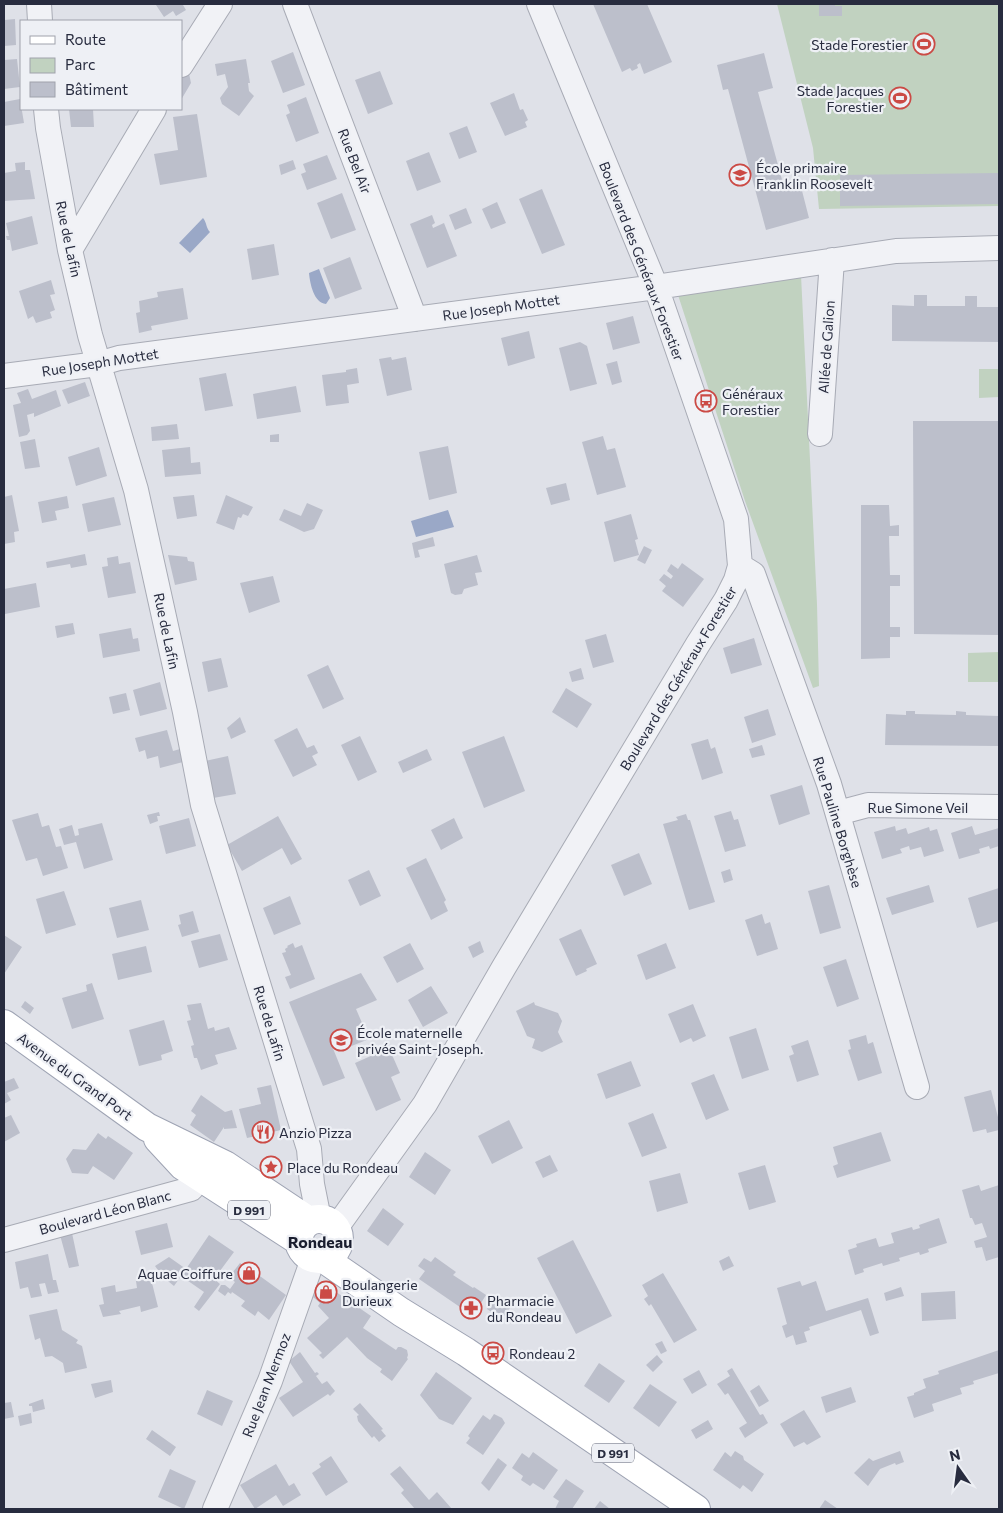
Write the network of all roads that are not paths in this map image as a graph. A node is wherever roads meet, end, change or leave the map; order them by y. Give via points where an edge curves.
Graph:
1 (39, 4) edge
2 (295, 4) edge
3 (539, 4) edge
4 (214, 13) edge
5 (40, 20) edge
6 (182, 62) edge
7 (46, 110) edge
8 (153, 110) edge
9 (999, 248) edge
10 (70, 250) junction
11 (832, 260) junction
12 (656, 287) junction
13 (415, 319) junction
14 (98, 364) junction
15 (4, 376) edge
16 (820, 434) dead end
17 (740, 566) junction
18 (999, 807) edge
19 (838, 813) junction
20 (4, 1024) edge
21 (917, 1087) dead end
22 (147, 1127) junction
23 (200, 1177) junction
24 (320, 1237) junction
25 (4, 1240) edge
26 (215, 1509) edge
27 (696, 1509) edge

1 - 5 street
2 - 13 street, Rue Bel Air
3 - 12 street, Boulevard des Généraux Forestier
4 - 6 street
7 - 10 street, Rue de Lafin
8 - 10 street
9 - 11 street, Rue Joseph Mottet via 896,251
10 - 14 street, Rue de Lafin
11 - 12 street, Rue Joseph Mottet
11 - 16 street, Allée de Galion
12 - 13 street, Rue Joseph Mottet
12 - 17 street, Boulevard des Généraux Forestier via 736,519
13 - 14 street, Rue Joseph Mottet via 119,358
14 - 15 street, Rue Joseph Mottet
14 - 24 street, Rue de Lafin via 136,490 203,805 309,1149
17 - 19 street, Rue Pauline Borghèse via 753,574
17 - 24 street, Boulevard des Généraux Forestier via 726,600 425,1104 360,1194
18 - 19 street, Rue Simone Veil via 868,806
19 - 21 street, Rue Pauline Borghèse
20 - 22 main road, Avenue du Grand Port / D 991
22 - 23 main road, Avenue du Grand Port / D 991 via 183,1166
22 - 24 main road, Avenue du Grand Port / D 991 via 225,1165
23 - 24 main road, D 991
23 - 25 street, Boulevard Léon Blanc via 191,1189
24 - 26 street, Rue Jean Mermoz via 270,1381
24 - 27 main road, D 991 via 401,1312 466,1352

